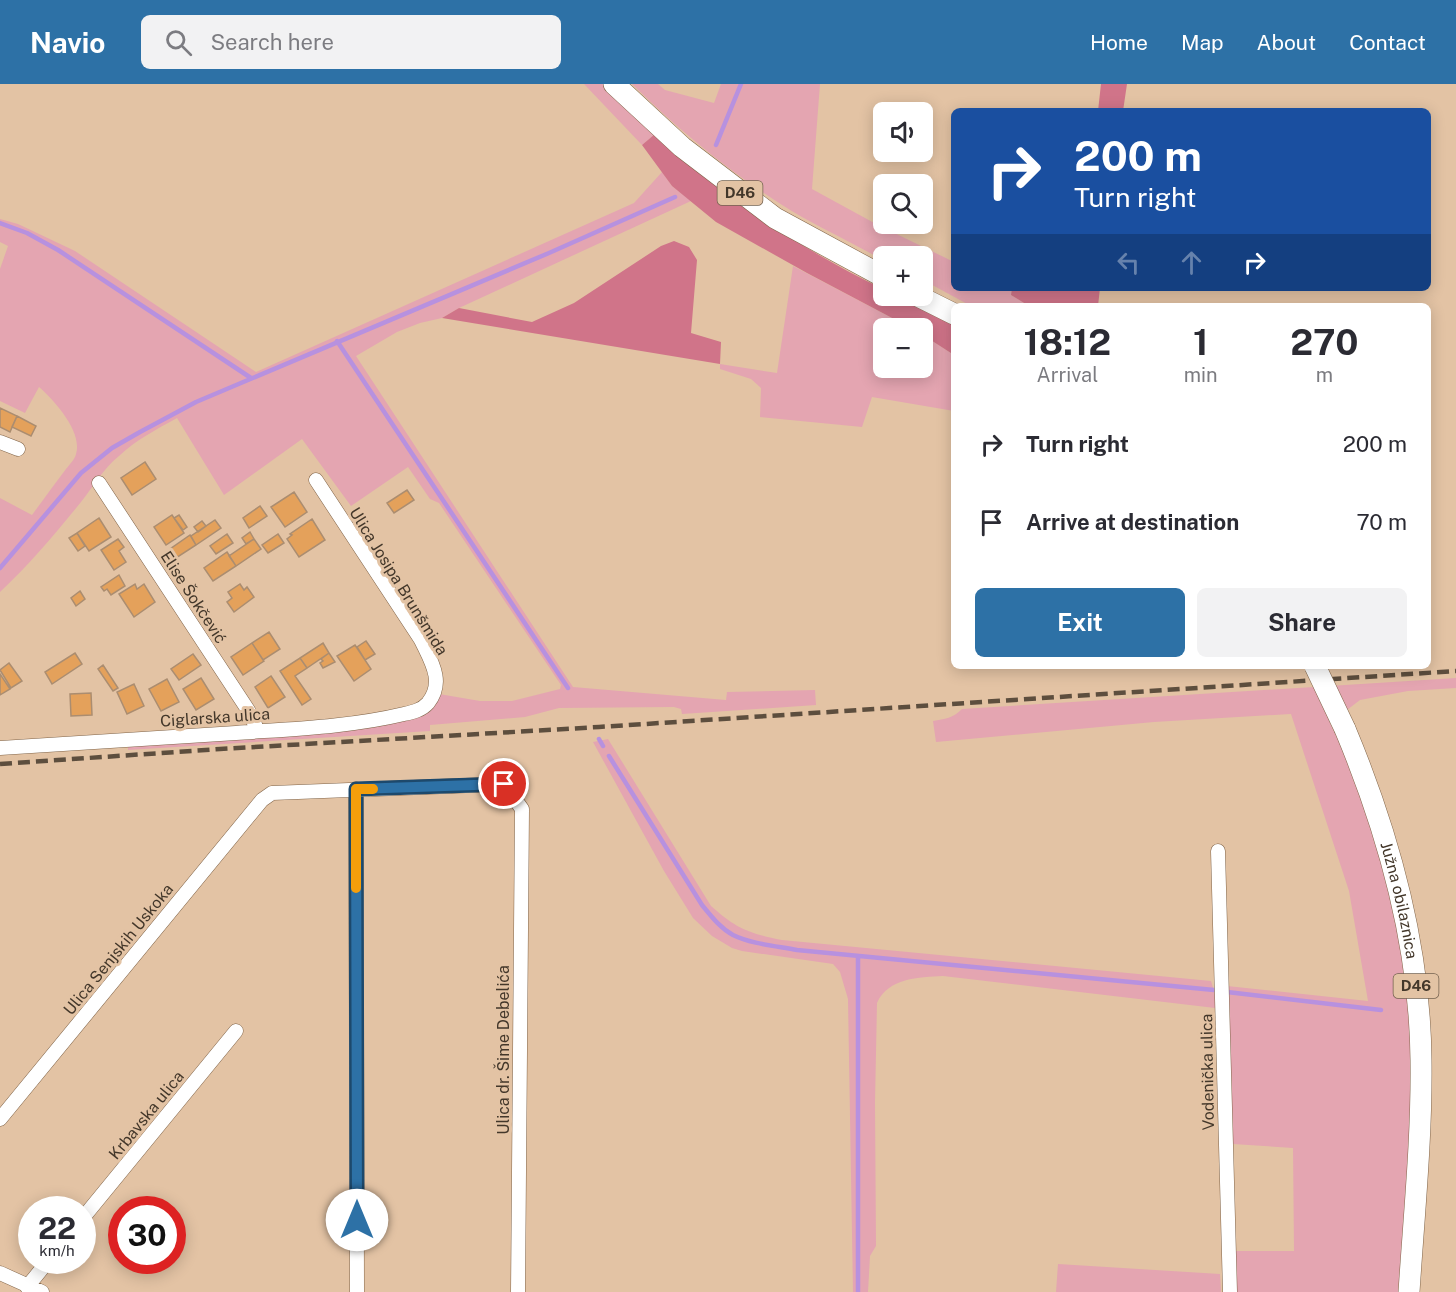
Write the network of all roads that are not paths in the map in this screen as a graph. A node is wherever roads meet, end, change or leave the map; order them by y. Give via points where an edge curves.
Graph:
1 (614, 84) edge
2 (873, 271) edge
3 (933, 304) edge
4 (951, 312) edge
5 (0, 441) edge
6 (18, 449) dead end
7 (316, 480) dead end
8 (99, 483) dead end
9 (1316, 669) edge
10 (428, 703) joint
11 (258, 731) junction
12 (0, 748) edge
13 (356, 789) junction
14 (1218, 850) dead end
15 (236, 1031) dead end
16 (0, 1119) edge
17 (96, 1202) edge
18 (0, 1273) edge
19 (38, 1274) edge
20 (27, 1287) junction
21 (42, 1292) edge
22 (357, 1292) edge
23 (518, 1292) edge
24 (1230, 1292) edge
25 (1409, 1292) edge

1 - 2 main road, D46 via 682,147 775,218
3 - 4 main road
5 - 6 street
7 - 10 street, Ulica Josipa Brunšmida via 434,665 436,689
8 - 11 street, Elise Šokčević
9 - 25 main road, Južna obilaznica / D46, bridge via 1375,803 1404,906 1421,1059
10 - 11 street, Ciglarska ulica via 420,710 388,717
11 - 12 street, Ciglarska ulica
13 - 16 street, Ulica Senjskih Uskoka via 272,792 262,800
13 - 22 street
13 - 23 street, Ulica dr. Šime Debelića via 504,784 522,809
14 - 24 street, Vodenička ulica
15 - 17 street, Krbavska ulica
18 - 20 street
19 - 20 street
20 - 21 street

